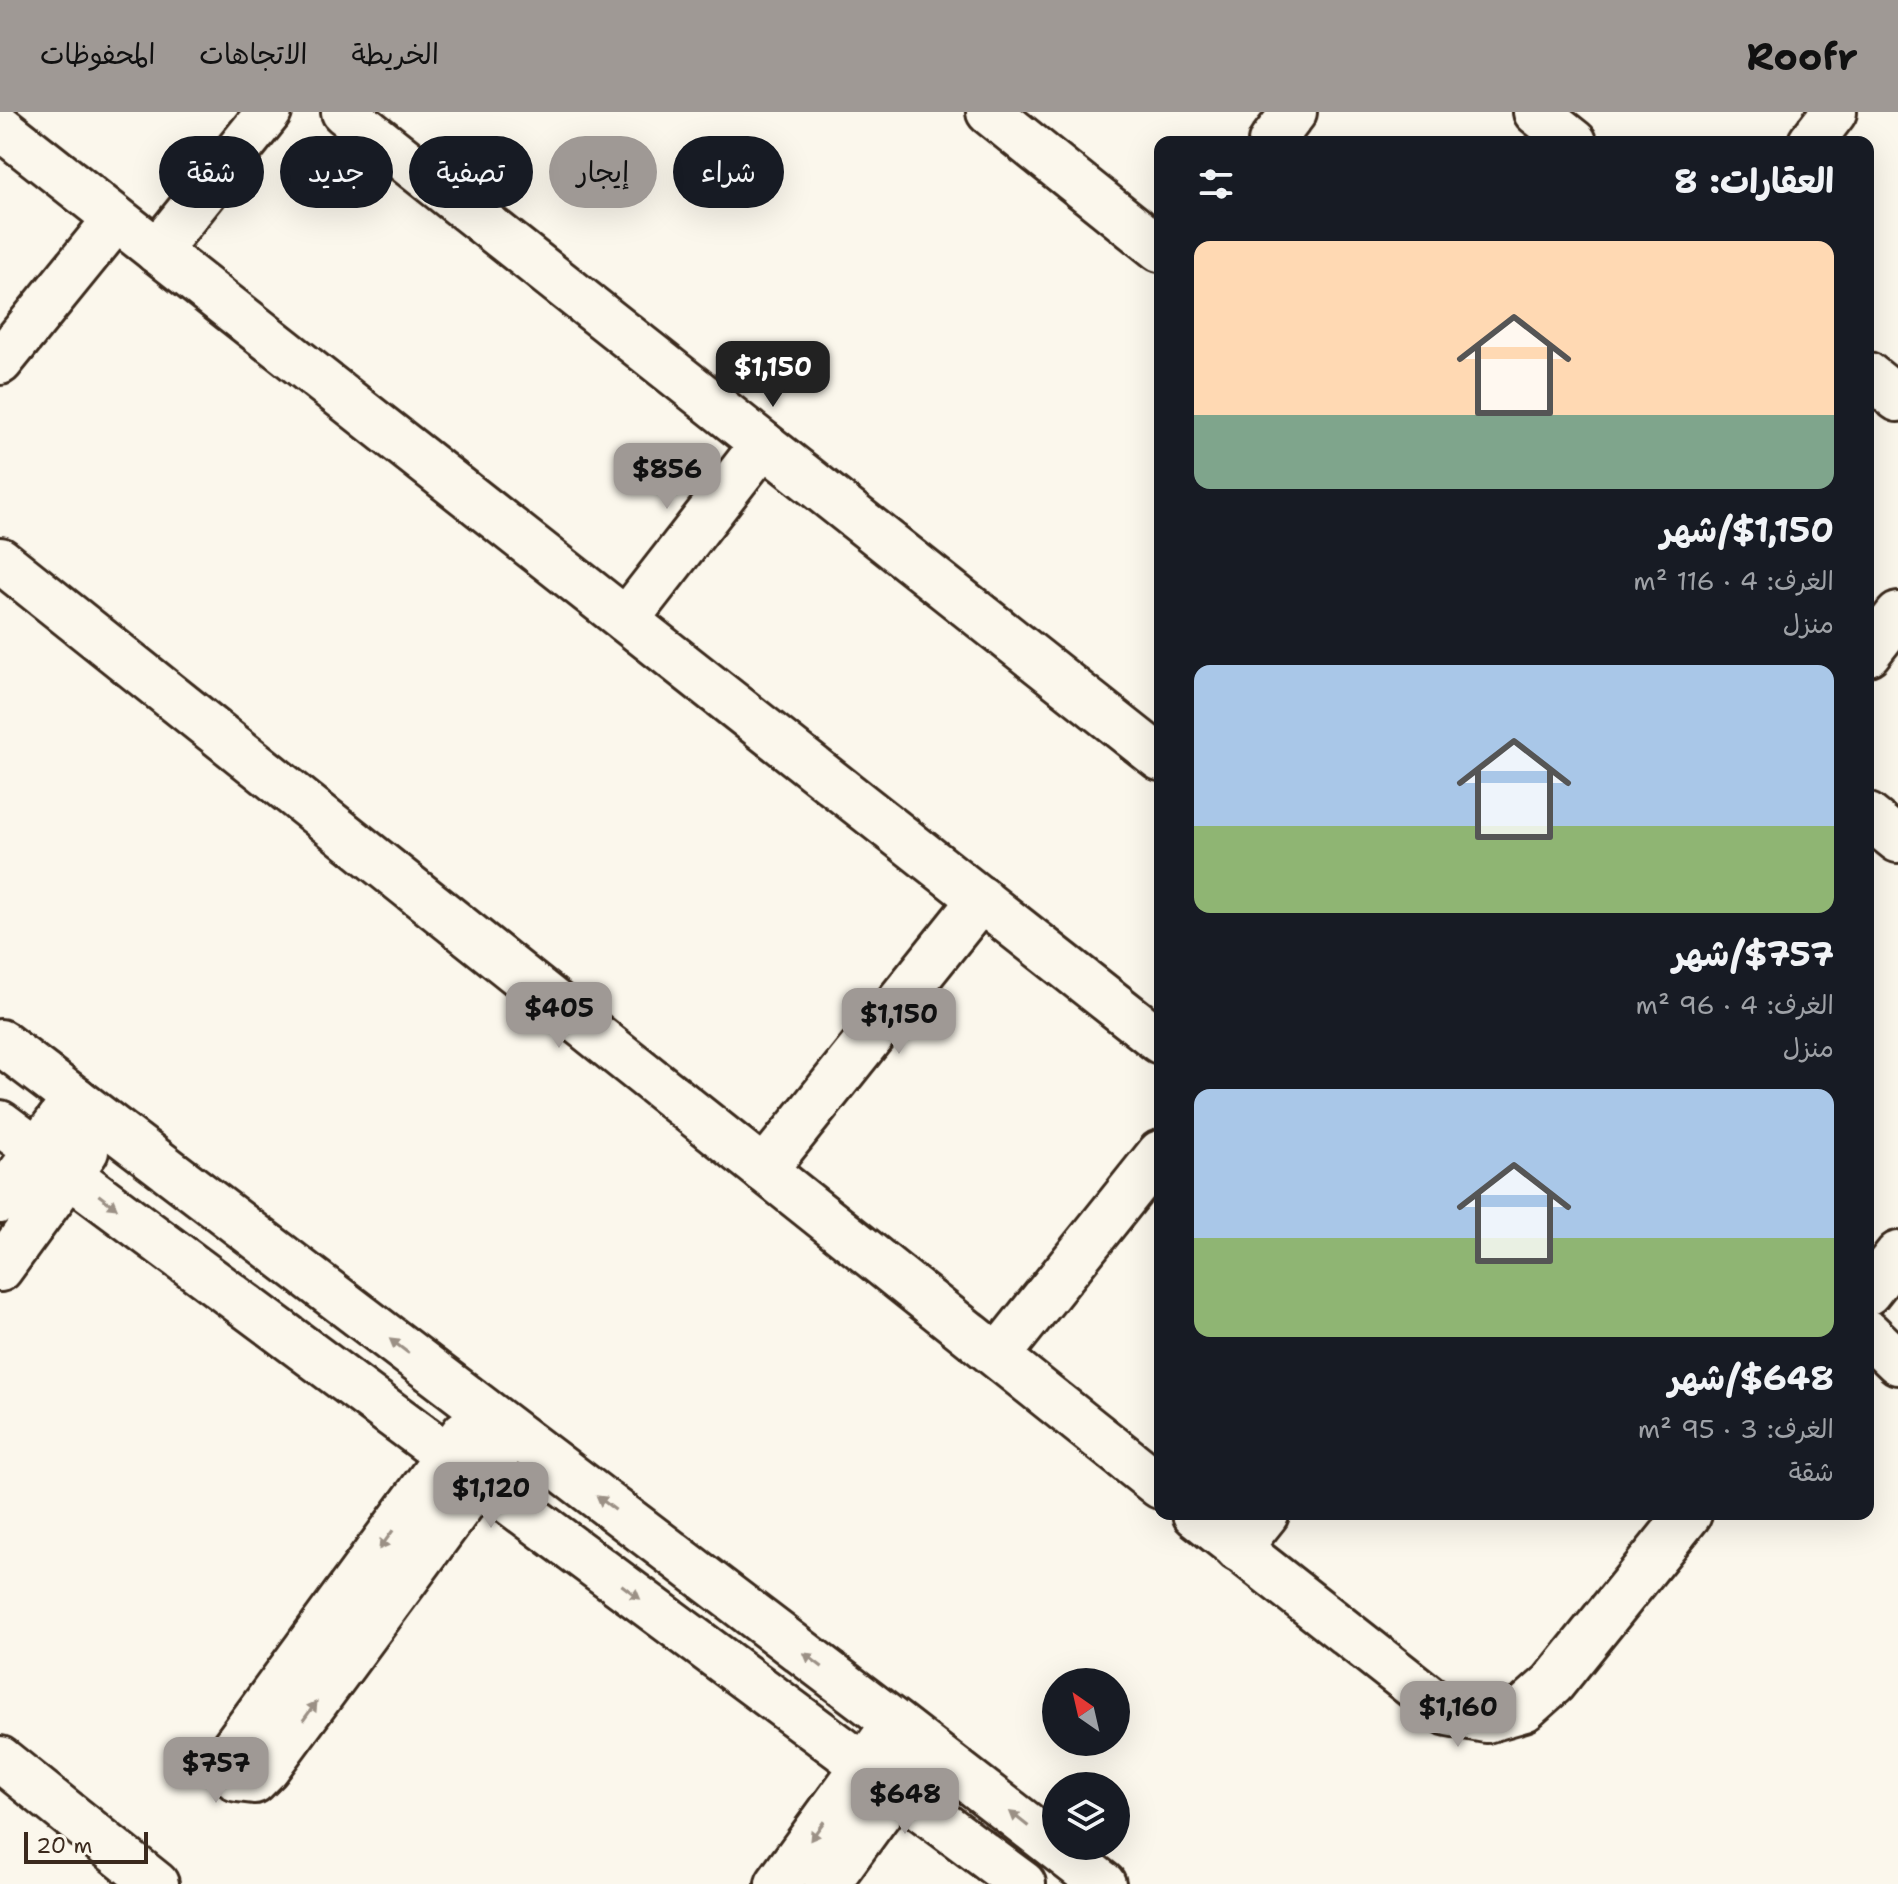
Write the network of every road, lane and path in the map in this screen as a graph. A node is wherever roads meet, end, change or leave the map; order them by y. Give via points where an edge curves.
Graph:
1 (269, 112) edge
2 (344, 112) edge
3 (989, 112) edge
4 (1294, 112) edge
5 (1536, 112) edge
6 (1834, 112) edge
7 (0, 127) edge
8 (1276, 136) edge
9 (1566, 136) edge
10 (1816, 136) edge
11 (116, 219) junction
12 (1154, 244) edge
13 (157, 251) junction
14 (0, 362) edge
15 (1874, 380) edge
16 (1898, 399) edge
17 (763, 444) junction
18 (0, 560) edge
19 (1898, 615) edge
20 (626, 620) junction
21 (1874, 645) edge
22 (1153, 739) edge
23 (1874, 821) edge
24 (1898, 840) edge
25 (981, 899) junction
26 (1154, 1036) edge
27 (0, 1042) edge
28 (91, 1111) junction
29 (0, 1123) edge
30 (1154, 1161) edge
31 (53, 1162) junction
32 (764, 1170) junction
33 (0, 1201) edge
34 (1898, 1254) edge
35 (0, 1269) edge
36 (1874, 1284) edge
37 (1874, 1315) edge
38 (1898, 1329) edge
39 (1874, 1339) edge
40 (998, 1356) junction
41 (1898, 1362) edge
42 (498, 1421) junction
43 (464, 1468) junction
44 (1154, 1481) edge
45 (1202, 1520) edge
46 (1261, 1520) edge
47 (1684, 1520) edge
48 (1238, 1549) junction
49 (911, 1735) junction
50 (0, 1759) edge
51 (881, 1778) junction
52 (156, 1884) edge
53 (778, 1884) edge
54 (827, 1884) edge
55 (1023, 1884) edge
56 (1103, 1884) edge

1 - 13 street
2 - 17 street
3 - 12 street
4 - 8 street
5 - 9 street
6 - 10 street
7 - 11 street
11 - 13 street
11 - 14 street
13 - 20 street
15 - 16 street
17 - 20 street
17 - 22 street
18 - 32 street
19 - 21 street
20 - 25 street
23 - 24 street
25 - 26 street
25 - 32 street
27 - 28 street
28 - 31 street
42 -> 28 street
29 - 31 street
30 - 40 street
31 - 33 street
31 - 35 street
31 -> 43 street
32 - 40 street
34 - 36 street
37 - 38 street
39 - 41 street
40 - 44 street
42 - 43 street
49 -> 42 street
43 -> 43 street via 234,1747 228,1764 237,1779 254,1781 267,1768
43 -> 51 street
45 - 48 street
46 - 48 street
47 - 48 street via 1553,1683 1524,1709 1486,1720 1448,1713
49 - 51 street
56 -> 49 street
50 - 52 street
51 -> 53 street
51 - 54 street
51 - 55 street

